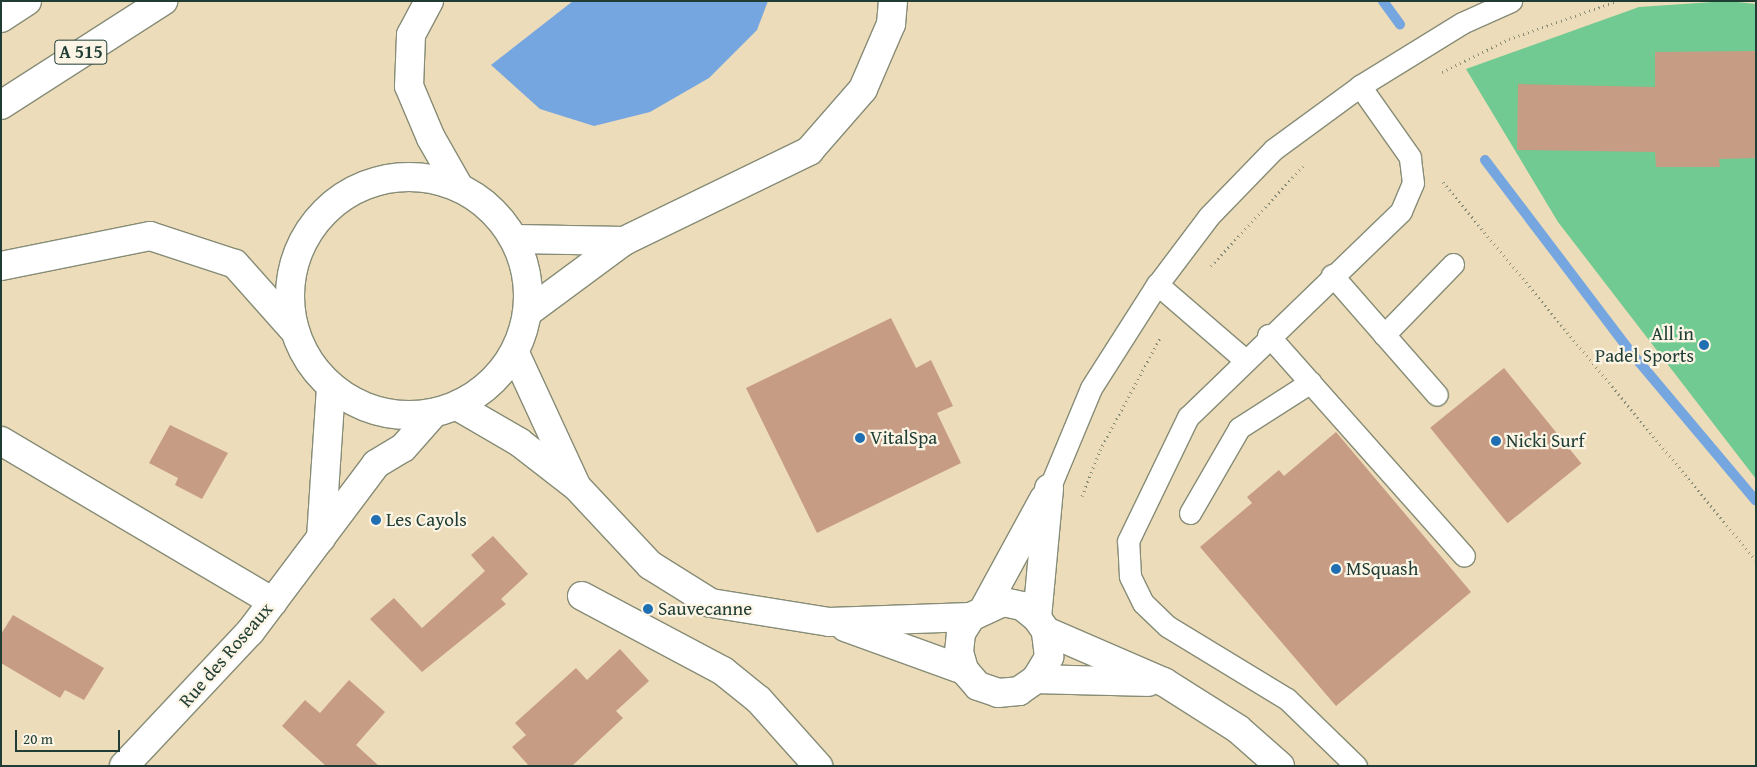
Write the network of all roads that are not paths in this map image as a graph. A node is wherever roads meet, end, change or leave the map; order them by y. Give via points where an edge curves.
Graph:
1 (27, 1) edge
2 (163, 1) edge
3 (429, 1) edge
4 (893, 1) edge
5 (1511, 1) edge
6 (1, 18) edge
7 (1360, 86) junction
8 (1, 106) edge
9 (459, 187) junction
10 (515, 239) junction
11 (624, 241) junction
12 (1453, 264) dead end
13 (1, 266) edge
14 (1332, 275) junction
15 (1157, 284) junction
16 (528, 312) junction
17 (293, 329) junction
18 (1268, 335) junction
19 (1384, 335) junction
20 (515, 353) junction
21 (1244, 359) junction
22 (1310, 382) junction
23 (331, 388) junction
24 (1437, 395) dead end
25 (445, 410) junction
26 (1, 441) edge
27 (577, 487) junction
28 (1048, 502) junction
29 (1190, 513) dead end
30 (321, 538) junction
31 (1464, 556) dead end
32 (582, 596) dead end
33 (273, 602) junction
34 (978, 612) junction
35 (829, 622) junction
36 (1042, 624) junction
37 (964, 670) junction
38 (1036, 679) junction
39 (1164, 682) junction
40 (124, 766) edge
41 (818, 766) edge
42 (1280, 766) edge
43 (1356, 766) edge

1 - 6 main road
2 - 8 main road, A 515
3 - 9 main road via 411,35 410,86 431,138
4 - 11 main road via 891,24 863,89 809,151
5 - 7 lane via 1462,23
7 - 14 lane via 1410,157 1413,183 1401,211
7 - 15 lane via 1274,149 1209,216
9 - 10 main road via 491,208
9 - 17 main road via 421,176 382,179 346,194 317,219 297,252 289,291
10 - 11 main road
10 - 16 main road via 528,274
11 - 16 main road
12 - 19 lane
13 - 17 main road via 150,236 235,264
14 - 18 lane
14 - 19 lane
15 - 21 lane
15 - 28 lane via 1091,388
16 - 20 main road
17 - 23 main road via 308,361
18 - 21 lane
18 - 22 lane
19 - 24 lane
20 - 25 main road via 490,385
20 - 27 main road
21 - 43 lane via 1188,417 1128,541 1130,576 1143,603 1167,626 1288,699
22 - 29 lane via 1239,428
22 - 31 lane
23 - 25 main road via 371,409 397,416
23 - 30 main road
25 - 27 main road via 519,442
25 - 30 main road, Rue des Roseaux via 403,448 376,464
26 - 33 main road
27 - 35 main road via 650,565 690,593 735,610
28 - 34 main road
28 - 36 main road
30 - 33 main road, Rue des Roseaux
32 - 41 main road via 723,671 759,700
33 - 40 main road, Rue des Roseaux
34 - 35 main road
34 - 36 main road via 1003,602 1022,606
34 - 37 main road via 961,633 959,652
35 - 37 main road
36 - 38 main road via 1049,657
36 - 39 main road
37 - 38 main road via 978,686 998,693 1019,691
38 - 39 main road
39 - 42 main road via 1238,729

